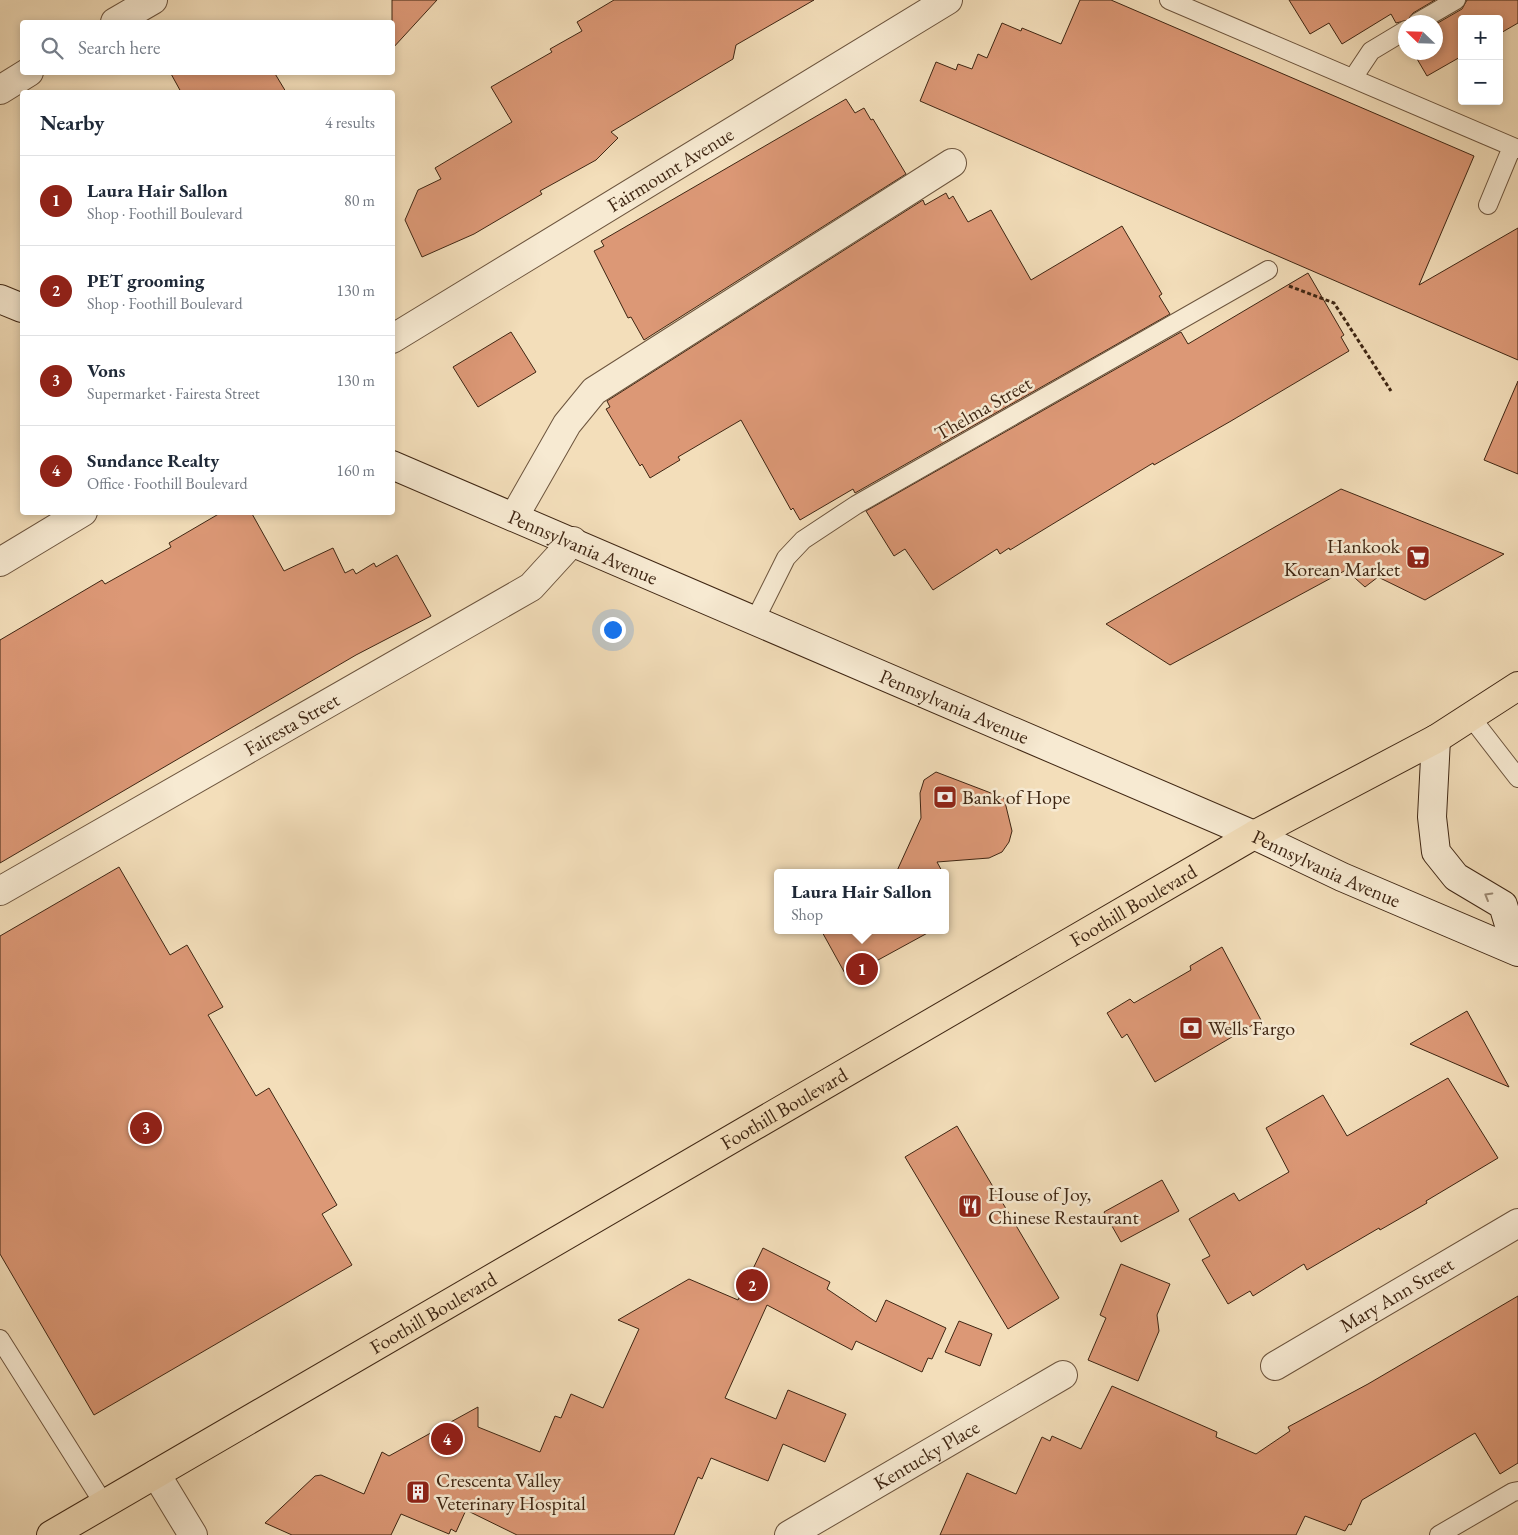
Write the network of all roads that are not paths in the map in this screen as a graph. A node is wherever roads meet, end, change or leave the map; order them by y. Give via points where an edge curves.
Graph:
1 (153, 0) edge
2 (948, 0) edge
3 (1169, 0) edge
4 (1456, 0) edge
5 (1430, 15) edge
6 (118, 20) edge
7 (1398, 35) edge
8 (24, 75) edge
9 (1353, 78) junction
10 (0, 90) edge
11 (1515, 148) edge
12 (952, 163) dead end
13 (1488, 205) dead end
14 (1264, 272) road end
15 (0, 299) edge
16 (20, 307) edge
17 (395, 337) edge
18 (395, 465) edge
19 (78, 515) edge
20 (514, 517) junction
21 (573, 541) junction
22 (0, 562) edge
23 (755, 620) junction
24 (1518, 686) edge
25 (1470, 716) junction
26 (1436, 739) junction
27 (1518, 778) edge
28 (1254, 835) junction
29 (0, 891) edge
30 (1517, 952) edge
31 (1518, 1223) edge
32 (0, 1339) edge
33 (1276, 1366) dead end
34 (1063, 1375) dead end
35 (156, 1474) junction
36 (1518, 1491) edge
37 (104, 1504) junction
38 (51, 1535) edge
39 (193, 1535) edge
40 (788, 1535) edge
41 (1439, 1535) edge

1 - 6 street
2 - 17 street, Fairmount Avenue
3 - 9 lane
4 - 5 lane
7 - 9 lane via 1371,51
8 - 10 street
9 - 11 lane
11 - 13 lane
12 - 20 street via 594,391 567,424
14 - 23 lane, Thelma Street via 856,505 803,540 786,558
15 - 16 street
18 - 20 street, Pennsylvania Avenue
19 - 22 street
20 - 21 street, Pennsylvania Avenue
21 - 23 street, Pennsylvania Avenue
21 - 29 street, Fairesta Street via 531,587
23 - 28 street, Pennsylvania Avenue
24 - 25 main road, Foothill Boulevard
25 - 26 main road, Foothill Boulevard
25 - 27 lane
26 - 28 main road, Foothill Boulevard
30 -> 26 street, Pennsylvania Avenue via 1503,904 1456,877 1436,852 1432,817
28 - 30 street, Pennsylvania Avenue via 1342,877
28 - 35 main road, Foothill Boulevard
31 - 33 street, Mary Ann Street
32 - 37 lane
34 - 40 street, Kentucky Place
35 - 37 main road, Foothill Boulevard
35 - 39 street
36 - 41 lane
37 - 38 main road, Foothill Boulevard

